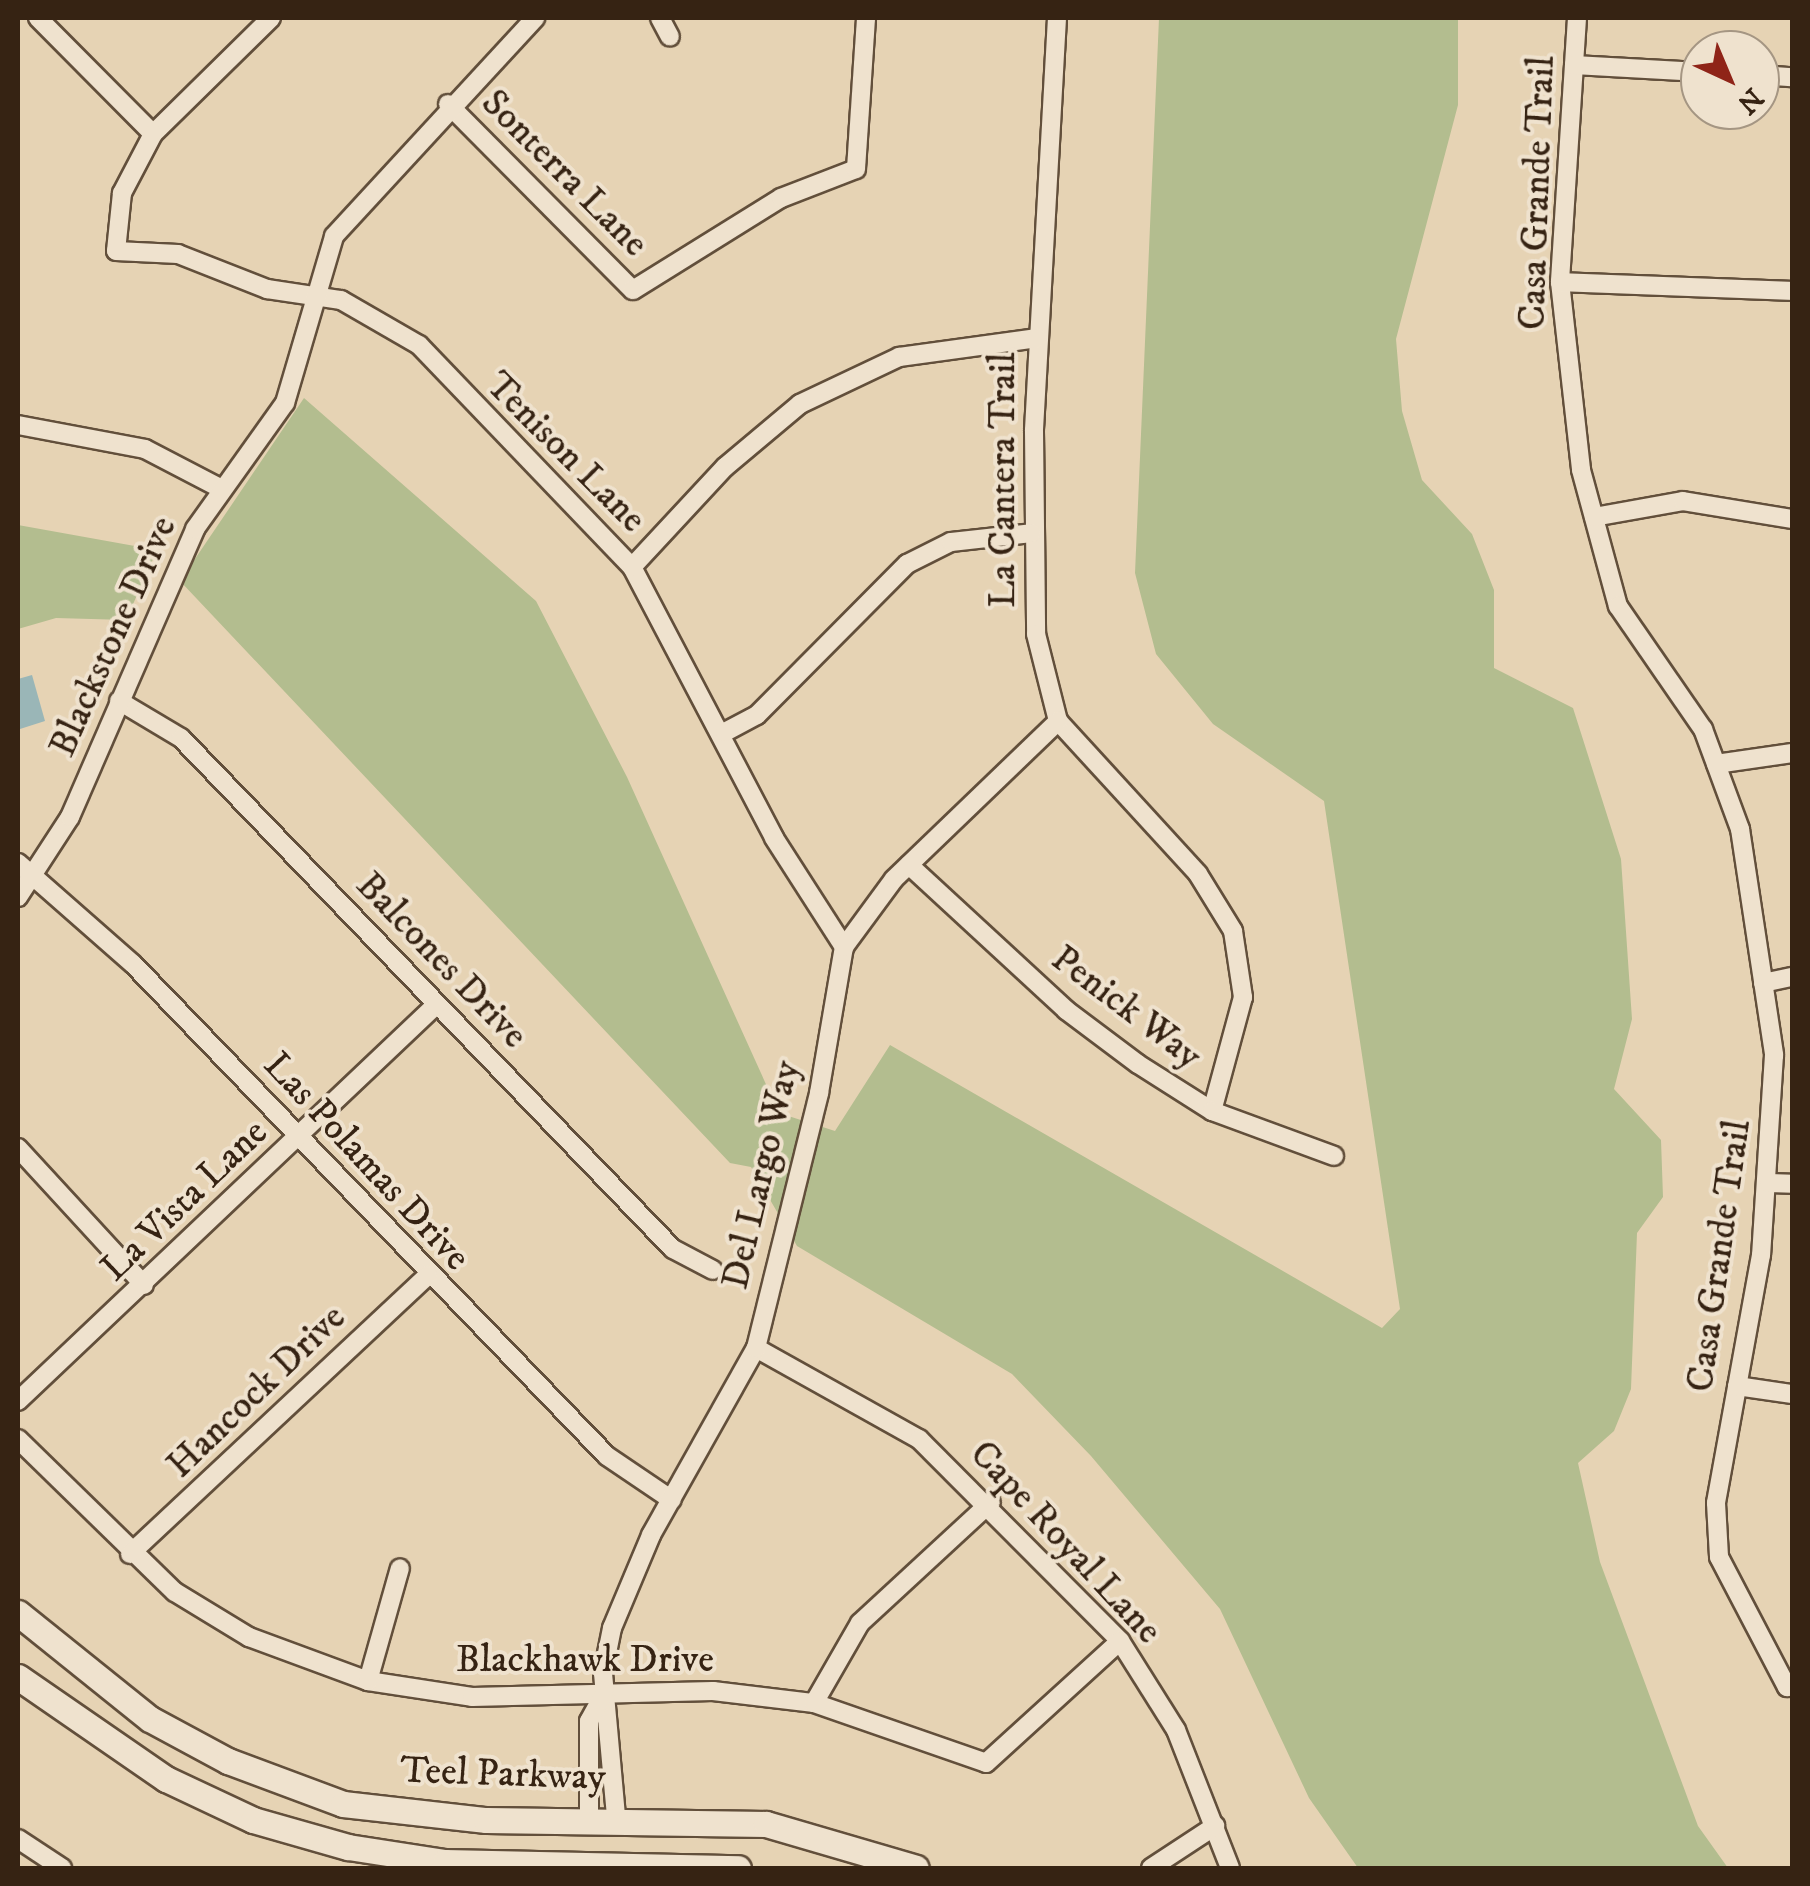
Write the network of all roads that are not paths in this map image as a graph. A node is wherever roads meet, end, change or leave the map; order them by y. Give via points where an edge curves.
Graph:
1 (38, 18) edge
2 (271, 18) edge
3 (535, 18) edge
4 (660, 18) edge
5 (866, 18) edge
6 (1057, 18) edge
7 (1577, 18) edge
8 (670, 37) dead end
9 (1574, 64) junction
10 (1680, 71) edge
11 (448, 104) junction
12 (152, 134) junction
13 (1560, 282) junction
14 (1792, 291) edge
15 (313, 297) junction
16 (1038, 338) junction
17 (18, 426) edge
18 (220, 488) junction
19 (1594, 516) junction
20 (1792, 519) edge
21 (1032, 534) junction
22 (632, 567) junction
23 (119, 702) junction
24 (1058, 721) junction
25 (725, 732) junction
26 (1792, 753) edge
27 (1716, 764) junction
28 (18, 863) edge
29 (909, 864) junction
30 (34, 876) junction
31 (18, 897) edge
32 (844, 947) junction
33 (1792, 977) edge
34 (1763, 982) junction
35 (437, 1004) junction
36 (1212, 1111) junction
37 (299, 1137) junction
38 (18, 1148) edge
39 (1334, 1156) dead end
40 (1770, 1183) junction
41 (1792, 1184) edge
42 (713, 1270) dead end
43 (428, 1275) junction
44 (144, 1285) junction
45 (756, 1348) junction
46 (1737, 1386) junction
47 (1792, 1394) edge
48 (18, 1401) edge
49 (18, 1439) edge
50 (672, 1500) junction
51 (991, 1502) junction
52 (130, 1554) junction
53 (400, 1568) dead end
54 (18, 1613) edge
55 (1120, 1641) junction
56 (18, 1676) edge
57 (368, 1680) junction
58 (1790, 1684) edge
59 (604, 1694) junction
60 (814, 1703) junction
61 (616, 1816) junction
62 (589, 1817) junction
63 (1215, 1826) junction
64 (18, 1839) edge
65 (591, 1862) junction
66 (620, 1862) junction
67 (62, 1868) edge
68 (738, 1868) edge
69 (916, 1868) edge
70 (1150, 1868) edge
71 (1230, 1868) edge

1 - 12 street
2 - 12 street
3 - 11 street, Blackstone Drive
4 - 8 street
5 - 11 street, Sonterra Lane via 856,169 781,198 634,290
6 - 16 street, La Cantera Trail
7 - 9 street, Casa Grande Trail
9 - 10 street
9 - 13 street, Casa Grande Trail
11 - 15 street, Blackstone Drive via 334,236
12 - 15 street, Tenison Lane via 122,193 116,252 178,254
13 - 14 street
13 - 19 street, Casa Grande Trail via 1568,398
15 - 18 street, Blackstone Drive via 285,403
15 - 22 street, Tenison Lane via 378,315 419,345 464,402
16 - 21 street, La Cantera Trail
16 - 22 street via 900,357 800,404 725,467
17 - 18 street via 145,449
18 - 23 street, Blackstone Drive via 159,598
19 - 20 street via 1683,501
19 - 27 street, Casa Grande Trail via 1618,606 1703,728
21 - 24 street, La Cantera Trail via 1036,634
21 - 25 street via 952,542 907,564 768,705
22 - 25 street, Tenison Lane
23 - 30 street, Blackstone Drive
23 - 35 street, Balcones Drive via 181,738
24 - 29 street, Del Largo Way
24 - 36 street, La Cantera Trail via 1198,874 1233,931 1243,996
25 - 32 street, Tenison Lane via 774,838
26 - 27 street
27 - 34 street, Casa Grande Trail via 1740,829
28 - 30 street, Las Polamas Drive
29 - 32 street, Del Largo Way
29 - 36 street, Penick Way via 1066,1010
30 - 31 street, Blackstone Drive
30 - 37 street, Las Polamas Drive
32 - 45 street, Del Largo Way via 819,1092
33 - 34 street
34 - 40 street, Casa Grande Trail via 1774,1055
35 - 37 street, La Vista Lane
35 - 42 street, Balcones Drive via 673,1250
36 - 39 street, Penick Way
37 - 43 street, Las Polamas Drive
37 - 44 street, La Vista Lane
38 - 44 street
40 - 41 street
40 - 46 street, Casa Grande Trail
43 - 50 street, Las Polamas Drive via 607,1456
43 - 52 street, Hancock Drive
44 - 48 street, La Vista Lane
45 - 50 street, Del Largo Way
45 - 51 street, Cape Royal Lane via 904,1428
46 - 47 street
46 - 58 street, Casa Grande Trail via 1716,1503 1719,1557
49 - 52 street, Blackhawk Drive
50 - 59 street, Del Largo Way via 612,1628
51 - 55 street, Cape Royal Lane
51 - 60 street via 860,1623
52 - 57 street, Blackhawk Drive via 234,1628
53 - 57 street
54 - 62 main road, Teel Parkway via 150,1719 306,1792 435,1817
55 - 60 street, Blackhawk Drive via 986,1763
55 - 63 street, Cape Royal Lane via 1170,1717
56 - 65 main road via 166,1779 253,1820 445,1862
57 - 59 street, Blackhawk Drive via 472,1698
59 - 60 street, Blackhawk Drive via 713,1691
59 - 61 street, Del Largo Way
59 - 62 street, Del Largo Way via 589,1721
61 - 62 main road, Teel Parkway
61 - 66 main road
61 - 69 main road, Teel Parkway via 766,1824
62 - 65 main road
63 - 70 street
63 - 71 street, Cape Royal Lane
64 - 67 street
65 - 66 main road
66 - 68 main road

